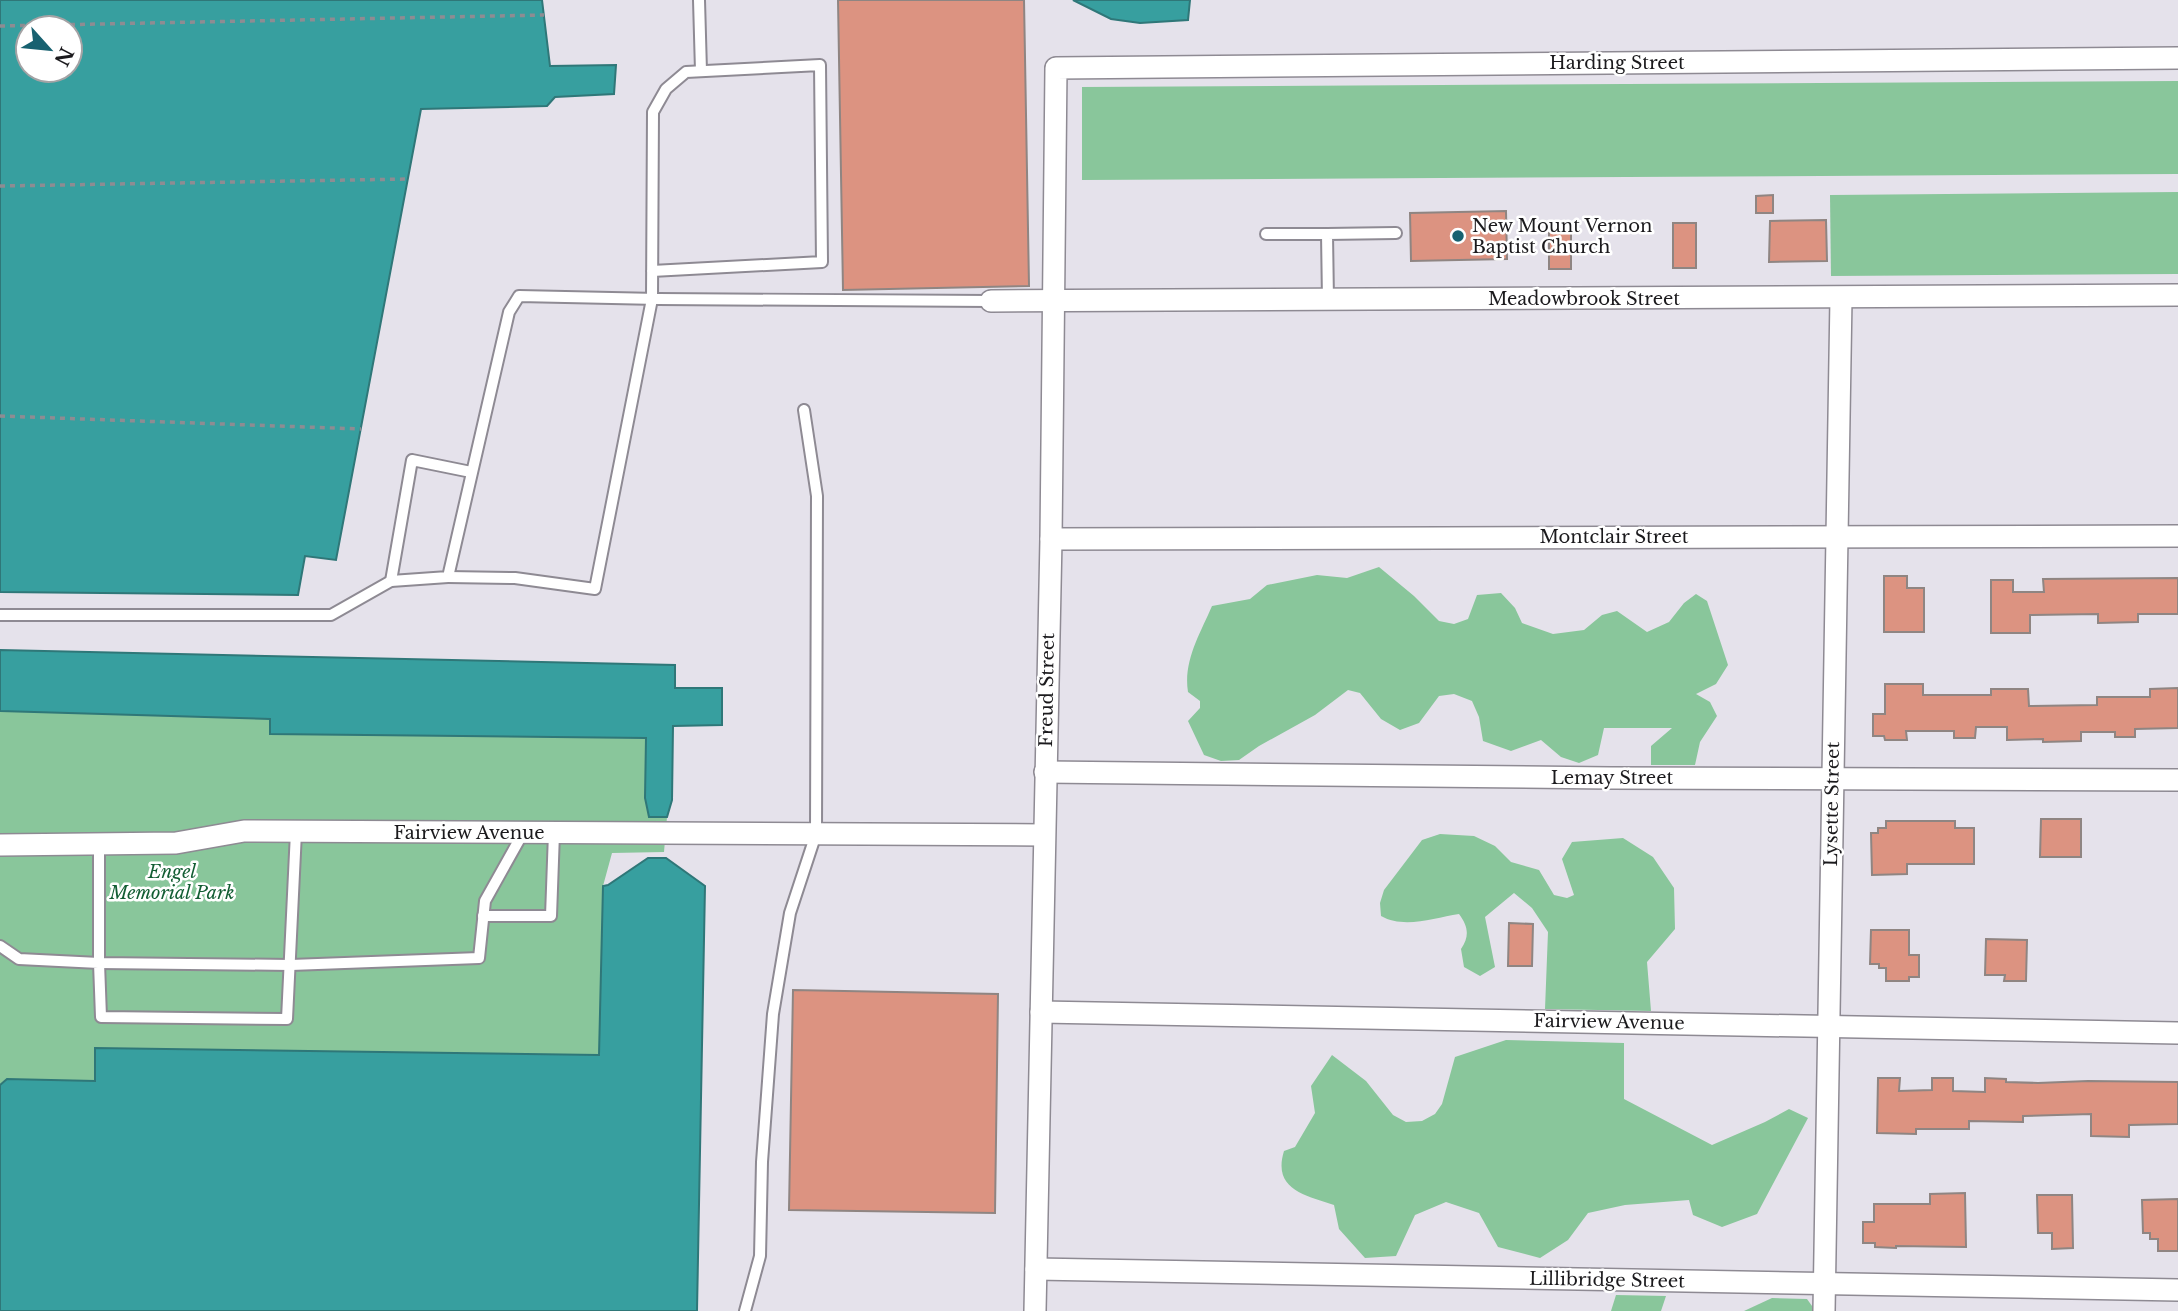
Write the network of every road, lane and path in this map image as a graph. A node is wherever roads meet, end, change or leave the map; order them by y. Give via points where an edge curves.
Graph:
1 (699, 0) edge
2 (544, 15) dead end
3 (0, 26) edge
4 (2178, 58) edge
5 (1056, 68) joint
6 (701, 71) junction
7 (408, 179) dead end
8 (0, 186) edge
9 (1396, 233) dead end
10 (1266, 234) dead end
11 (1327, 234) junction
12 (652, 271) junction
13 (2178, 295) edge
14 (1842, 298) junction
15 (652, 299) junction
16 (1328, 300) junction
17 (990, 301) joint
18 (1052, 301) junction
19 (804, 410) dead end
20 (0, 416) edge
21 (361, 429) dead end
22 (471, 472) junction
23 (2178, 536) edge
24 (1837, 538) junction
25 (1051, 539) junction
26 (448, 577) junction
27 (391, 581) junction
28 (0, 615) edge
29 (1045, 772) junction
30 (1833, 779) junction
31 (2178, 780) edge
32 (296, 832) junction
33 (523, 833) junction
34 (554, 833) junction
35 (816, 834) junction
36 (1044, 835) junction
37 (99, 844) junction
38 (0, 845) edge
39 (484, 916) junction
40 (0, 946) edge
41 (99, 963) junction
42 (290, 965) junction
43 (1041, 1012) junction
44 (1828, 1027) junction
45 (2178, 1033) edge
46 (1036, 1269) junction
47 (1825, 1285) junction
48 (2178, 1290) edge
49 (745, 1311) edge
50 (1035, 1311) edge
51 (1824, 1311) edge

1 - 6 lane
2 - 3 path
4 - 5 street, Harding Street
5 - 18 street, Freud Street
6 - 12 lane via 686,72 666,89 653,112
6 - 12 lane via 820,65 822,262
7 - 8 path
9 - 11 lane
10 - 11 lane
11 - 16 lane
12 - 15 lane
13 - 14 street, Meadowbrook Street
14 - 16 street, Meadowbrook Street
14 - 24 street, Lysette Street
15 - 17 lane
15 - 22 lane via 519,296 509,312
15 - 26 lane via 595,589 516,578
16 - 18 street, Meadowbrook Street
17 - 18 street, Meadowbrook Street
18 - 25 street, Freud Street
19 - 35 lane via 817,496
20 - 21 path
22 - 26 lane
22 - 27 lane via 412,460
23 - 24 street, Montclair Street
24 - 25 street, Montclair Street
24 - 30 street, Lysette Street
25 - 29 street, Freud Street
26 - 27 lane
27 - 28 lane via 331,615
29 - 30 street, Lemay Street
29 - 36 street, Freud Street
30 - 31 street, Lemay Street
30 - 44 street, Lysette Street
32 - 33 street, Fairview Avenue
32 - 37 street, Fairview Avenue via 244,831 176,843
32 - 42 lane
33 - 34 street, Fairview Avenue
33 - 39 lane via 485,901
34 - 35 street, Fairview Avenue
34 - 39 lane via 551,916
35 - 36 street, Fairview Avenue
35 - 49 lane via 790,913 773,1014 760,1256
36 - 43 street, Freud Street
37 - 38 street, Fairview Avenue
37 - 41 lane
39 - 42 lane via 479,958
40 - 41 lane via 19,959
41 - 42 lane
41 - 42 lane via 101,1017 287,1019
43 - 44 street, Fairview Avenue
43 - 46 street, Freud Street
44 - 45 street, Fairview Avenue
44 - 47 street, Lysette Street
46 - 47 street, Lillibridge Street
46 - 50 street, Freud Street
47 - 48 street, Lillibridge Street
47 - 51 street, Lysette Street

